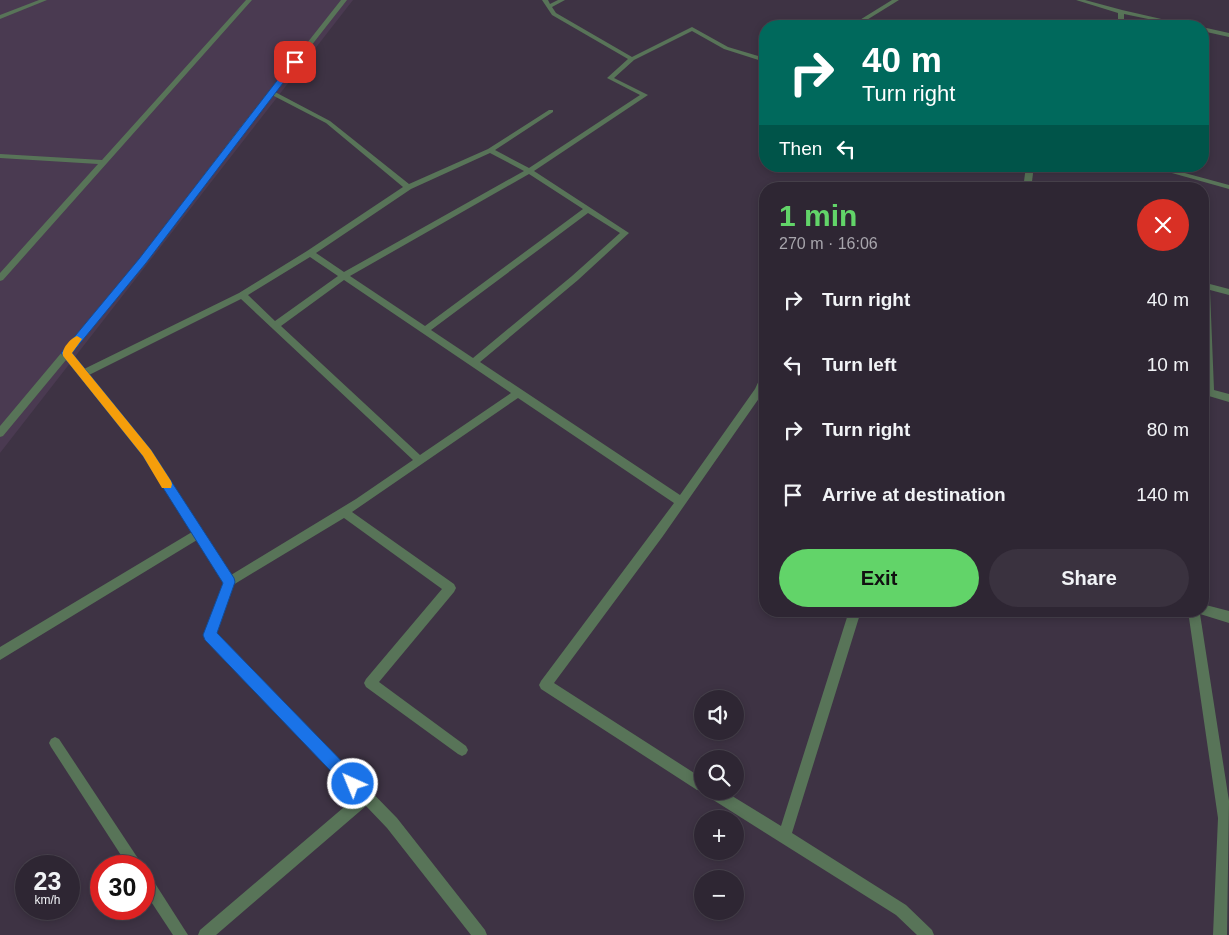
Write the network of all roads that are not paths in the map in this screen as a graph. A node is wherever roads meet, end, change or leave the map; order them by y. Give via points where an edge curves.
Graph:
1 (44, 0) edge
2 (249, 0) edge
3 (344, 0) edge
4 (562, 0) edge
5 (896, 0) edge
6 (1079, 0) edge
7 (548, 3) edge
8 (1121, 12) junction
9 (0, 17) edge
10 (863, 20) edge
11 (1121, 20) edge
12 (1160, 20) edge
13 (1209, 31) edge
14 (1229, 35) edge
15 (759, 58) edge
16 (632, 59) junction
17 (271, 92) junction
18 (551, 111) dead end
19 (490, 150) junction
20 (0, 156) edge
21 (105, 162) junction
22 (529, 171) junction
23 (1173, 172) edge
24 (408, 187) junction
25 (1229, 187) edge
26 (588, 209) junction
27 (310, 253) junction
28 (344, 276) junction
29 (0, 278) edge
30 (1209, 287) edge
31 (1229, 292) edge
32 (242, 295) junction
33 (275, 326) junction
34 (425, 330) junction
35 (66, 353) junction
36 (473, 363) junction
37 (83, 374) junction
38 (759, 392) edge
39 (1209, 392) edge
40 (518, 393) junction
41 (1229, 398) edge
42 (0, 433) edge
43 (420, 461) junction
44 (681, 502) junction
45 (344, 512) junction
46 (198, 534) junction
47 (229, 582) junction
48 (1209, 611) edge
49 (853, 617) edge
50 (1195, 617) edge
51 (1229, 617) edge
52 (0, 654) edge
53 (55, 743) dead end
54 (462, 750) dead end
55 (694, 780) edge
56 (366, 797) junction
57 (726, 800) edge
58 (784, 837) junction
59 (129, 855) edge
60 (155, 896) edge
61 (181, 935) edge
62 (206, 935) edge
63 (480, 935) edge
64 (927, 935) edge
65 (1220, 935) edge

1 - 9 street
2 - 21 street
3 - 17 street
4 - 7 street
5 - 10 street
6 - 8 street
7 - 16 street via 554,14
8 - 11 street
8 - 12 street
13 - 14 street
15 - 16 street via 726,48 692,30
16 - 22 street via 610,78 645,95
17 - 24 street via 328,122
17 - 35 street via 142,261
18 - 19 street
19 - 22 street
19 - 24 street
20 - 21 street
21 - 29 street
22 - 26 street
22 - 28 street
23 - 25 street
24 - 27 street
26 - 34 street
26 - 36 street via 625,233
27 - 28 street
27 - 32 street
28 - 33 street
28 - 34 street
30 - 31 street
32 - 33 street
32 - 37 street
33 - 43 street
34 - 36 street
35 - 37 street
35 - 42 street
36 - 40 street
37 - 46 street via 147,453
38 - 44 street
39 - 41 street
40 - 43 street
40 - 44 street
43 - 45 street
44 - 55 street via 545,685
45 - 47 street
45 - 54 street via 450,588 370,683
46 - 47 street
46 - 52 street
47 - 56 street via 210,635
48 - 51 street
49 - 58 street
50 - 65 street via 1225,818
53 - 59 street
56 - 62 street
56 - 63 street via 392,823
57 - 58 street
58 - 64 street via 900,910
60 - 61 street

